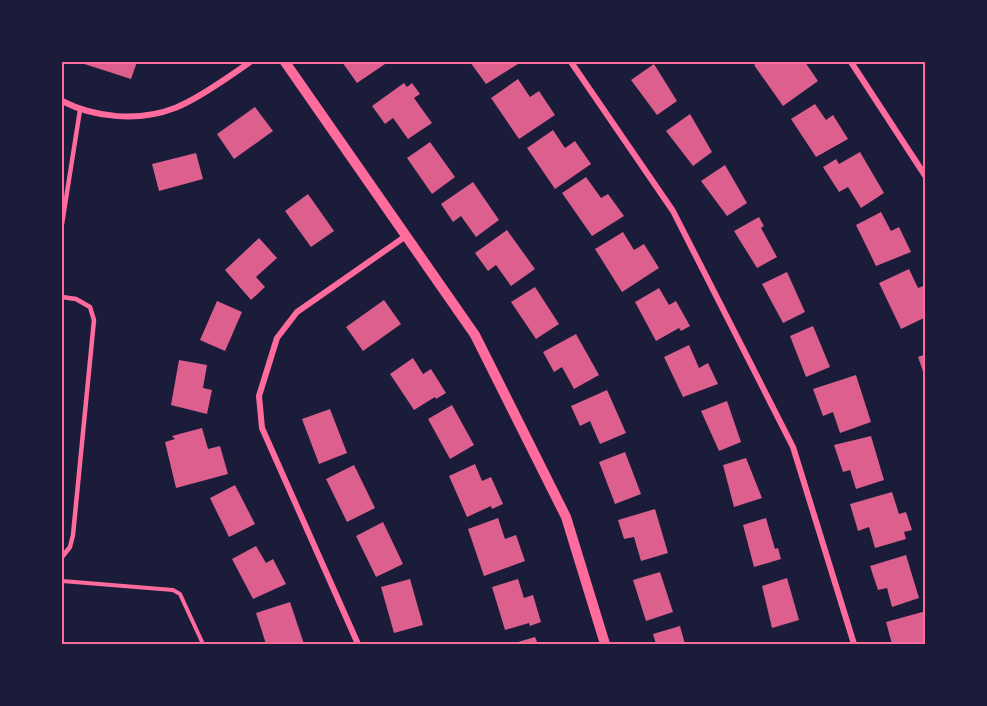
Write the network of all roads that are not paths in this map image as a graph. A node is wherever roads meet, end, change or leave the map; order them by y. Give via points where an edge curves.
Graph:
1 (250, 62) edge
2 (285, 62) edge
3 (571, 62) edge
4 (851, 62) edge
5 (62, 101) edge
6 (80, 110) junction
7 (926, 177) edge
8 (62, 224) edge
9 (406, 236) junction
10 (62, 297) edge
11 (62, 556) edge
12 (358, 645) edge
13 (605, 645) edge
14 (854, 645) edge

1 - 6 street via 174,108 127,117
2 - 9 street
3 - 14 street via 673,211 793,447
4 - 7 street
5 - 6 street
6 - 8 lane
9 - 12 street via 297,312 277,338 259,396 262,428
9 - 13 street via 475,335 566,517
10 - 11 lane via 90,307 94,320 73,535

